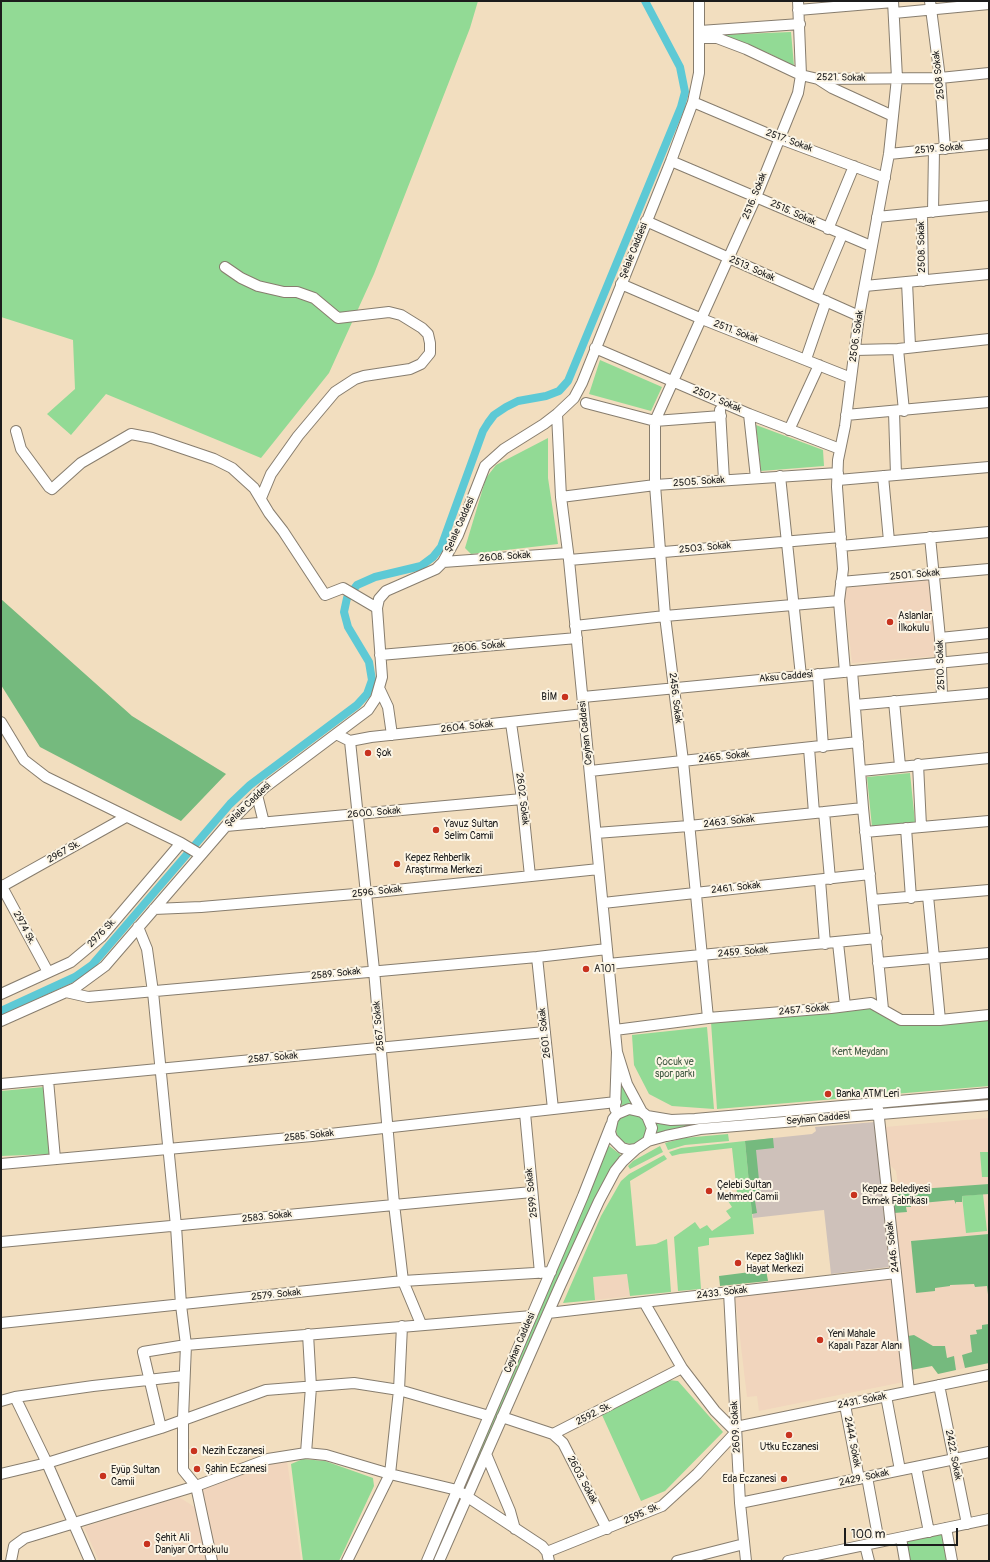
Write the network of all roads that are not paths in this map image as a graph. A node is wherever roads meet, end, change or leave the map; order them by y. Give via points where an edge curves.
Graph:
1 (699, 1) edge
2 (893, 1) edge
3 (989, 4) edge
4 (798, 5) edge
5 (930, 5) edge
6 (894, 13) junction
7 (800, 24) junction
8 (700, 34) junction
9 (989, 72) edge
10 (801, 75) junction
11 (898, 78) junction
12 (940, 78) junction
13 (818, 79) junction
14 (693, 102) junction
15 (893, 116) junction
16 (778, 138) junction
17 (989, 144) edge
18 (945, 149) junction
19 (934, 150) junction
20 (889, 154) junction
21 (671, 161) junction
22 (854, 166) junction
23 (885, 178) junction
24 (756, 196) junction
25 (989, 206) edge
26 (933, 212) junction
27 (922, 214) junction
28 (877, 217) junction
29 (646, 221) junction
30 (828, 229) junction
31 (842, 235) junction
32 (871, 246) junction
33 (729, 259) junction
34 (225, 267) dead end
35 (989, 274) edge
36 (923, 281) junction
37 (907, 282) junction
38 (621, 284) junction
39 (865, 286) junction
40 (816, 297) junction
41 (826, 302) junction
42 (858, 316) junction
43 (702, 319) junction
44 (989, 339) edge
45 (910, 346) junction
46 (595, 348) junction
47 (898, 349) junction
48 (854, 350) junction
49 (806, 359) junction
50 (820, 365) junction
51 (851, 378) junction
52 (674, 382) junction
53 (719, 401) junction
54 (989, 402) edge
55 (586, 403) dead end
56 (899, 411) junction
57 (557, 414) junction
58 (749, 414) junction
59 (846, 415) junction
60 (721, 416) junction
61 (655, 421) junction
62 (788, 430) junction
63 (16, 431) dead end
64 (840, 449) junction
65 (989, 467) edge
66 (896, 475) junction
67 (780, 476) junction
68 (883, 476) junction
69 (838, 477) junction
70 (756, 478) junction
71 (724, 480) junction
72 (655, 485) junction
73 (561, 497) junction
74 (261, 498) junction
75 (989, 532) edge
76 (930, 538) junction
77 (787, 541) junction
78 (841, 541) junction
79 (890, 541) junction
80 (660, 552) junction
81 (569, 556) junction
82 (443, 562) junction
83 (989, 569) edge
84 (934, 574) junction
85 (841, 582) junction
86 (838, 601) junction
87 (793, 605) junction
88 (377, 608) junction
89 (665, 616) junction
90 (575, 626) junction
91 (989, 633) edge
92 (577, 638) junction
93 (940, 638) junction
94 (380, 655) junction
95 (989, 658) edge
96 (941, 662) junction
97 (849, 671) junction
98 (818, 674) junction
99 (800, 676) junction
100 (673, 688) junction
101 (380, 690) junction
102 (989, 693) edge
103 (583, 696) junction
104 (942, 697) junction
105 (894, 702) junction
106 (855, 705) junction
107 (584, 714) junction
108 (1, 722) edge
109 (511, 723) junction
110 (336, 734) junction
111 (392, 735) junction
112 (350, 741) junction
113 (858, 742) junction
114 (823, 747) junction
115 (809, 748) junction
116 (989, 758) edge
117 (683, 761) junction
118 (918, 764) junction
119 (900, 766) junction
120 (590, 771) junction
121 (861, 771) junction
122 (258, 794) junction
123 (522, 799) junction
124 (863, 808) junction
125 (819, 812) junction
126 (357, 815) junction
127 (126, 817) junction
128 (989, 821) edge
129 (264, 823) junction
130 (226, 826) junction
131 (689, 826) junction
132 (921, 826) junction
133 (906, 828) junction
134 (865, 832) junction
135 (596, 833) junction
136 (180, 843) junction
137 (201, 855) junction
138 (599, 869) junction
139 (870, 874) junction
140 (530, 876) junction
141 (825, 879) junction
142 (1, 886) edge
143 (989, 890) edge
144 (367, 893) junction
145 (696, 893) junction
146 (928, 896) junction
147 (911, 898) junction
148 (872, 900) junction
149 (602, 903) junction
150 (154, 909) junction
151 (138, 927) junction
152 (877, 938) junction
153 (838, 943) junction
154 (825, 944) junction
155 (607, 948) junction
156 (989, 953) edge
157 (537, 956) junction
158 (702, 956) junction
159 (934, 958) junction
160 (878, 962) junction
161 (608, 964) junction
162 (374, 970) junction
163 (48, 972) junction
164 (66, 992) junction
165 (153, 992) junction
166 (1, 994) edge
167 (845, 1006) junction
168 (883, 1009) junction
169 (989, 1015) edge
170 (708, 1018) junction
171 (940, 1020) junction
172 (1, 1022) edge
173 (615, 1030) junction
174 (545, 1032) junction
175 (381, 1048) junction
176 (617, 1052) junction
177 (160, 1069) junction
178 (48, 1080) junction
179 (1, 1084) edge
180 (989, 1093) edge
181 (616, 1102) junction
182 (878, 1103) junction
183 (989, 1105) edge
184 (553, 1110) junction
185 (525, 1113) junction
186 (644, 1114) junction
187 (879, 1114) junction
188 (612, 1122) junction
189 (387, 1127) junction
190 (648, 1141) junction
191 (169, 1149) junction
192 (636, 1149) junction
193 (55, 1159) junction
194 (1, 1164) edge
195 (532, 1192) junction
196 (394, 1204) junction
197 (176, 1226) junction
198 (1, 1242) edge
199 (551, 1272) junction
200 (540, 1273) junction
201 (896, 1273) junction
202 (403, 1281) junction
203 (729, 1292) junction
204 (644, 1302) junction
205 (181, 1305) junction
206 (548, 1313) junction
207 (532, 1316) junction
208 (1, 1323) edge
209 (421, 1324) junction
210 (402, 1326) junction
211 (308, 1334) junction
212 (186, 1345) junction
213 (682, 1368) junction
214 (989, 1375) edge
215 (184, 1376) junction
216 (149, 1379) junction
217 (940, 1385) junction
218 (310, 1387) junction
219 (399, 1390) junction
220 (909, 1392) junction
221 (886, 1396) junction
222 (15, 1397) junction
223 (1, 1401) edge
224 (845, 1405) junction
225 (489, 1416) junction
226 (182, 1418) junction
227 (502, 1418) junction
228 (161, 1428) junction
229 (736, 1429) junction
230 (553, 1434) junction
231 (989, 1452) edge
232 (306, 1453) junction
233 (486, 1454) junction
234 (954, 1459) junction
235 (47, 1463) junction
236 (916, 1467) junction
237 (900, 1470) junction
238 (1, 1474) edge
239 (390, 1474) junction
240 (863, 1478) junction
241 (196, 1486) junction
242 (457, 1490) junction
243 (468, 1496) junction
244 (740, 1503) junction
245 (989, 1519) edge
246 (74, 1523) junction
247 (967, 1524) junction
248 (946, 1528) junction
249 (515, 1529) junction
250 (607, 1529) junction
251 (929, 1532) junction
252 (901, 1538) junction
253 (879, 1542) junction
254 (744, 1544) junction
255 (866, 1545) junction
256 (548, 1557) edge
257 (11, 1561) edge
258 (90, 1561) edge
259 (212, 1561) edge
260 (347, 1561) edge
261 (427, 1561) edge
262 (439, 1561) edge
263 (677, 1561) edge
264 (746, 1561) edge
265 (788, 1561) edge
266 (868, 1561) edge
267 (905, 1561) edge
268 (952, 1561) edge

1 - 8 street, Şelale Caddesi
2 - 4 street
2 - 6 street, 2506. Sokak
3 - 5 street
4 - 7 street, 2516. Sokak
5 - 6 street
5 - 12 street, 2508 Sokak
6 - 11 street, 2506. Sokak
7 - 8 street
7 - 10 street, 2516. Sokak
8 - 10 street, 2521. Sokak via 746,48
8 - 14 street, Şelale Caddesi via 699,73
9 - 12 street, 2521. Sokak
10 - 13 street, 2521. Sokak
10 - 16 street, 2516. Sokak via 798,93
11 - 12 street, 2521. Sokak
11 - 13 street, 2521. Sokak
11 - 15 street, 2506. Sokak
12 - 18 street, 2508 Sokak
13 - 15 street
14 - 16 street, 2517. Sokak
14 - 21 street, Şelale Caddesi
15 - 20 street, 2506. Sokak
16 - 22 street, 2517. Sokak
16 - 24 street, 2516. Sokak
17 - 18 street, 2519. Sokak
18 - 19 street, 2519. Sokak
19 - 20 street, 2519. Sokak
19 - 26 street, 2508. Sokak
20 - 23 street, 2506. Sokak
21 - 24 street, 2515. Sokak
21 - 29 street, Şelale Caddesi
22 - 23 street, 2517. Sokak
22 - 30 street
23 - 28 street, 2506. Sokak
24 - 30 street, 2515. Sokak
24 - 33 street, 2516. Sokak
25 - 26 street
26 - 27 street
27 - 28 street
27 - 36 street, 2508. Sokak
28 - 32 street, 2506. Sokak
29 - 33 street, 2513. Sokak
29 - 38 street, Şelale Caddesi
30 - 31 street, 2515. Sokak
31 - 32 street, 2515. Sokak
31 - 40 street
32 - 39 street, 2506. Sokak
33 - 40 street, 2513. Sokak
33 - 43 street, 2516. Sokak
34 - 74 street via 258,286 297,292 314,298 338,318 389,312 401,315 428,334 430,344 430,353 421,364 410,369 364,376 335,392 298,436 271,474
35 - 36 street
36 - 37 street
37 - 39 street
37 - 45 street, 2508. Sokak
38 - 43 street, 2511. Sokak
38 - 46 street, Şelale Caddesi
39 - 42 street, 2506. Sokak
40 - 41 street, 2513. Sokak
41 - 42 street, 2513. Sokak
41 - 49 street
42 - 48 street, 2506. Sokak
43 - 49 street, 2511. Sokak
43 - 52 street, 2516. Sokak
44 - 45 street
45 - 47 street
46 - 52 street, 2507. Sokak
46 - 57 street, Şelale Caddesi via 574,398
47 - 48 street
47 - 56 street
48 - 51 street, 2506. Sokak
49 - 50 street, 2511. Sokak
50 - 51 street, 2511. Sokak
50 - 62 street
51 - 59 street, 2506. Sokak
52 - 53 street, 2507. Sokak
52 - 61 street, 2456. Sokak
53 - 58 street, 2507. Sokak
53 - 60 street
54 - 56 street
55 - 61 street
56 - 59 street
56 - 66 street
57 - 73 street, Ceyhan Caddesi
57 - 82 street, Şelale Caddesi via 504,449 485,466 458,535
58 - 62 street, 2507. Sokak
58 - 70 street
59 - 64 street, 2506. Sokak
60 - 61 street
60 - 71 street
61 - 72 street, 2456. Sokak
62 - 64 street, 2507. Sokak
63 - 74 street via 21,449 52,489 81,463 131,434 139,434 191,450 232,468 245,478
64 - 69 street, 2506. Sokak
65 - 66 street, 2505. Sokak
66 - 68 street, 2505. Sokak
67 - 69 street, 2505. Sokak
67 - 70 street, 2505. Sokak
67 - 77 street
68 - 69 street, 2505. Sokak
68 - 79 street
69 - 78 street, 2506. Sokak
70 - 71 street, 2505. Sokak
71 - 72 street, 2505. Sokak
72 - 73 street, 2505. Sokak
72 - 80 street, 2456. Sokak
73 - 81 street, Ceyhan Caddesi
74 - 88 street via 325,595 343,588
75 - 76 street, 2503. Sokak
76 - 79 street, 2503. Sokak
76 - 84 street, 2510. Sokak
77 - 78 street, 2503. Sokak
77 - 80 street, 2503. Sokak
77 - 87 street
78 - 79 street, 2503. Sokak
78 - 85 street, 2506. Sokak
80 - 81 street, 2503. Sokak
80 - 89 street, 2456. Sokak
81 - 82 street, 2608. Sokak
81 - 90 street, Ceyhan Caddesi
82 - 88 street, Şelale Caddesi via 436,569 386,591 379,599
83 - 84 street, 2501. Sokak
84 - 85 street, 2501. Sokak
84 - 93 street, 2510. Sokak
85 - 86 street, 2506. Sokak
86 - 87 street
86 - 97 street, 2506. Sokak
87 - 89 street
87 - 99 street
88 - 94 street, Şelale Caddesi
89 - 90 street
89 - 100 street, 2456. Sokak
90 - 92 street, Ceyhan Caddesi
91 - 93 street
92 - 94 street, 2606. Sokak
92 - 103 street, Ceyhan Caddesi
93 - 96 street, 2510. Sokak
94 - 101 street, Şelale Caddesi
95 - 96 street, Aksu Caddesi
96 - 97 street, Aksu Caddesi
96 - 104 street, 2510. Sokak
97 - 98 street, Aksu Caddesi
97 - 106 street, 2506. Sokak
98 - 99 street, Aksu Caddesi
98 - 114 street
99 - 100 street, Aksu Caddesi
100 - 103 street, Aksu Caddesi
100 - 117 street, 2456. Sokak
101 - 110 street, Şelale Caddesi via 368,710
101 - 111 street via 388,707
102 - 104 street
103 - 107 street, Ceyhan Caddesi
104 - 105 street
105 - 106 street
105 - 119 street
106 - 113 street, 2506. Sokak
107 - 109 street, 2604. Sokak
107 - 120 street, Ceyhan Caddesi
108 - 127 street via 24,760 46,777
109 - 111 street, 2604. Sokak
109 - 123 street, 2602. Sokak
110 - 112 street
110 - 122 street, Şelale Caddesi
111 - 112 street, 2604. Sokak
112 - 126 street, 2567. Sokak
113 - 114 street, 2465. Sokak
113 - 121 street, 2506. Sokak
114 - 115 street, 2465. Sokak
115 - 117 street, 2465. Sokak
115 - 125 street
116 - 118 street
117 - 120 street, 2465. Sokak
117 - 131 street, 2456. Sokak
118 - 119 street
118 - 132 street
119 - 121 street
120 - 135 street, Ceyhan Caddesi
121 - 124 street, 2506. Sokak
122 - 129 street
122 - 130 street, Şelale Caddesi
123 - 126 street, 2600. Sokak
123 - 140 street, 2602. Sokak
124 - 125 street, 2463. Sokak
124 - 134 street, 2506. Sokak
125 - 131 street, 2463. Sokak
125 - 141 street
126 - 129 street, 2600. Sokak
126 - 144 street, 2567. Sokak
127 - 136 street
127 - 142 street, 2967 Sk.
128 - 132 street
129 - 130 street, 2600. Sokak
130 - 137 street, Şelale Caddesi
131 - 135 street, 2463. Sokak
131 - 145 street, 2456. Sokak
132 - 133 street
133 - 134 street
133 - 147 street
134 - 139 street, 2506. Sokak
135 - 138 street, Ceyhan Caddesi
136 - 137 street
136 - 163 street, 2976 Sk. via 101,937 71,962
137 - 150 street, Şelale Caddesi
138 - 140 street, 2596. Sokak
138 - 149 street, Ceyhan Caddesi
139 - 141 street, 2461. Sokak
139 - 148 street, 2506. Sokak
140 - 144 street, 2596. Sokak
141 - 145 street, 2461. Sokak
141 - 154 street
142 - 163 street, 2974 Sk.
143 - 146 street
144 - 150 street, 2596. Sokak via 202,908
144 - 162 street, 2567. Sokak
145 - 149 street, 2461. Sokak
145 - 158 street, 2456. Sokak
146 - 147 street
146 - 159 street
147 - 148 street
148 - 152 street, 2506. Sokak
149 - 155 street, Ceyhan Caddesi
150 - 151 street, Şelale Caddesi
151 - 164 street, Şelale Caddesi via 105,966
151 - 165 street via 147,949
152 - 153 street, 2459. Sokak
152 - 160 street, 2506. Sokak
153 - 154 street, 2459. Sokak
153 - 167 street
154 - 158 street, 2459. Sokak
155 - 157 street, 2589. Sokak
155 - 161 street, Ceyhan Caddesi
156 - 159 street
157 - 162 street, 2589. Sokak
157 - 174 street, 2601. Sokak
158 - 161 street, 2459. Sokak
158 - 170 street, 2456. Sokak
159 - 160 street
159 - 171 street
160 - 168 street, 2506. Sokak
161 - 173 street, Ceyhan Caddesi
162 - 165 street, 2589. Sokak
162 - 175 street, 2567. Sokak
163 - 166 street, 2976 Sk.
164 - 165 street, 2589. Sokak via 88,997
164 - 172 street, Şelale Caddesi
165 - 177 street
167 - 168 street, 2457. Sokak via 871,1003
167 - 170 street, 2457. Sokak
168 - 171 street, 2457. Sokak via 902,1020
169 - 171 street, 2457. Sokak
170 - 173 street, 2457. Sokak
173 - 176 street, Ceyhan Caddesi
174 - 175 street, 2587. Sokak
174 - 184 street, 2601. Sokak
175 - 177 street, 2587. Sokak
175 - 189 street, 2567. Sokak
176 - 181 street, Ceyhan Caddesi
176 - 186 street, Ceyhan Caddesi via 627,1084
177 - 178 street, 2587. Sokak
177 - 191 street
178 - 179 street, 2587. Sokak
178 - 193 street
180 - 182 street, Seyhan Caddesi
181 - 184 street, 2585. Sokak
181 - 188 street, Ceyhan Caddesi
182 - 186 street, Seyhan Caddesi via 684,1119 660,1119
182 - 187 street, 2446. Sokak
183 - 187 street, Seyhan Caddesi
184 - 185 street, 2585. Sokak
185 - 189 street, 2585. Sokak
185 - 195 street, 2599. Sokak
186 - 188 street via 629,1109 617,1114
186 - 190 street via 652,1128
187 - 190 street, Seyhan Caddesi via 700,1130 676,1133
187 - 201 street, 2446. Sokak
188 - 192 street via 610,1132 616,1144 629,1150
188 - 199 street, Ceyhan Caddesi
189 - 191 street, 2585. Sokak
189 - 196 street, 2567. Sokak
190 - 192 street
191 - 193 street, 2585. Sokak
191 - 197 street
192 - 206 street, Ceyhan Caddesi via 623,1161 610,1180
193 - 194 street, 2585. Sokak
195 - 196 street, 2583. Sokak
195 - 200 street, 2599. Sokak
196 - 197 street, 2583. Sokak
196 - 202 street, 2567. Sokak
197 - 198 street, 2583. Sokak
197 - 205 street
199 - 200 street, 2579. Sokak
199 - 207 street, Ceyhan Caddesi
200 - 202 street, 2579. Sokak
201 - 203 street, 2433. Sokak
201 - 220 street, 2446. Sokak
202 - 205 street, 2579. Sokak
202 - 209 street, 2567. Sokak
203 - 204 street, 2433. Sokak
203 - 229 street, 2609. Sokak
204 - 206 street, 2433. Sokak
204 - 213 street
205 - 208 street, 2579. Sokak
205 - 212 street
206 - 227 street, Ceyhan Caddesi
207 - 209 street
207 - 225 street, Ceyhan Caddesi
209 - 210 street
210 - 211 street
210 - 219 street
211 - 212 street
211 - 218 street
212 - 215 street
212 - 216 street via 142,1352
213 - 229 street via 715,1411
213 - 230 street, 2592. Sk.
214 - 217 street, 2431. Sokak
215 - 216 street
215 - 226 street
216 - 222 street
216 - 228 street
217 - 220 street, 2431. Sokak
217 - 234 street, 2422. Sokak
218 - 219 street via 354,1383
218 - 226 street via 266,1390
218 - 232 street
219 - 225 street
219 - 239 street
220 - 221 street, 2431. Sokak
221 - 224 street, 2431. Sokak
221 - 237 street
222 - 223 street
222 - 235 street
224 - 229 street, 2431. Sokak
224 - 240 street, 2444. Sokak
225 - 242 street, Ceyhan Caddesi
226 - 228 street
226 - 241 street via 183,1470
227 - 230 street
227 - 233 street, Ceyhan Caddesi
228 - 235 street
229 - 244 street, 2609. Sokak
229 - 250 street, 2595. Sk. via 696,1474 662,1506
230 - 250 street, 2603. Sokak via 562,1443
231 - 234 street, 2429. Sokak
232 - 239 street via 344,1460
232 - 241 street via 268,1458
233 - 243 street, Ceyhan Caddesi
233 - 249 street
234 - 236 street, 2429. Sokak
234 - 247 street, 2422. Sokak
235 - 238 street
235 - 246 street
236 - 237 street, 2429. Sokak
236 - 251 street
237 - 240 street, 2429. Sokak
239 - 242 street
239 - 260 street
240 - 244 street, 2429. Sokak
240 - 253 street, 2444. Sokak
241 - 246 street
241 - 259 street
242 - 243 street
242 - 261 street, Ceyhan Caddesi
243 - 249 street
243 - 262 street, Ceyhan Caddesi
244 - 254 street, 2609. Sokak
245 - 247 street
246 - 257 street via 26,1538 14,1546
246 - 258 street
247 - 248 street
248 - 251 street
248 - 268 street
249 - 256 street via 542,1546
250 - 256 street, 2595. Sk.
251 - 252 street
252 - 253 street
252 - 267 street
253 - 255 street
254 - 263 street
254 - 264 street, 2609. Sokak
255 - 265 street
255 - 266 street

